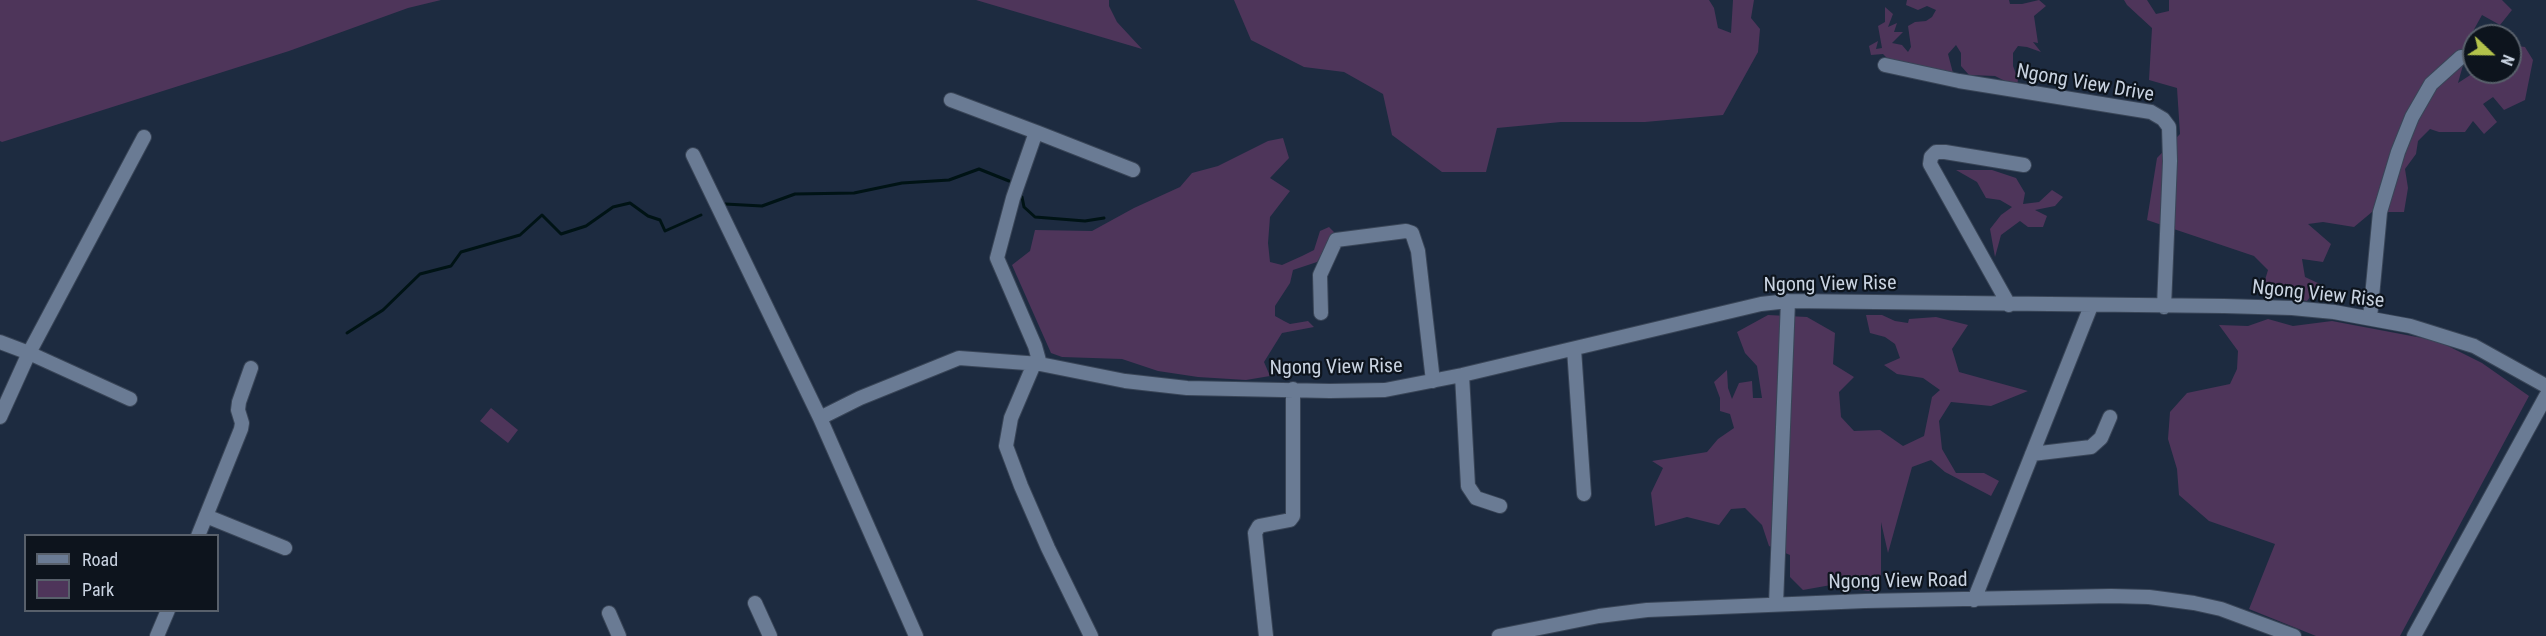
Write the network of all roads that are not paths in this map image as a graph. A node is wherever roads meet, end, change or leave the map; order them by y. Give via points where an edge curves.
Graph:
1 (2461, 57) dead end
2 (1885, 65) dead end
3 (951, 100) dead end
4 (1036, 132) junction
5 (144, 137) dead end
6 (693, 154) dead end
7 (2024, 165) dead end
8 (1132, 170) dead end
9 (1788, 302) junction
10 (2009, 305) junction
11 (2091, 306) junction
12 (2164, 307) junction
13 (1321, 313) dead end
14 (2370, 318) junction
15 (0, 342) edge
16 (1574, 349) junction
17 (29, 353) junction
18 (1037, 364) junction
19 (251, 368) dead end
20 (1462, 375) junction
21 (1433, 381) junction
22 (2546, 386) edge
23 (1293, 389) junction
24 (2546, 396) edge
25 (130, 399) dead end
26 (0, 417) edge
27 (2110, 417) dead end
28 (819, 418) junction
29 (2032, 454) junction
30 (1584, 494) dead end
31 (1500, 506) dead end
32 (206, 516) junction
33 (199, 534) edge
34 (285, 548) dead end
35 (1974, 600) junction
36 (755, 603) dead end
37 (1776, 604) junction
38 (167, 612) edge
39 (609, 613) dead end
40 (2287, 635) edge
41 (157, 636) edge
42 (619, 636) edge
43 (770, 636) edge
44 (916, 636) edge
45 (1091, 636) edge
46 (1266, 636) edge
47 (1499, 636) edge
48 (2414, 636) edge

1 - 14 street via 2432,84 2412,117 2398,152 2380,212
2 - 12 street, Ngong View Drive via 2151,112 2163,119 2169,127 2170,161
3 - 4 street
4 - 8 street
4 - 18 street via 997,258 1035,346
5 - 17 street
6 - 28 street
7 - 10 street via 1945,152 1936,152 1930,164
9 - 10 street, Ngong View Rise
9 - 16 street, Ngong View Rise via 1761,304
9 - 37 street
10 - 11 street, Ngong View Rise
11 - 12 street, Ngong View Rise
11 - 29 street
12 - 14 street, Ngong View Rise via 2292,308
13 - 21 street via 1320,275 1336,240 1412,233 1418,251
14 - 22 street, Ngong View Rise via 2443,334 2474,346
15 - 17 street
16 - 20 street, Ngong View Rise
16 - 30 street
17 - 25 street
17 - 26 street
18 - 23 street, Ngong View Rise via 1186,388
18 - 28 street, Ngong View Rise via 959,358
18 - 45 street via 1011,417 1006,446
19 - 32 street via 238,410 241,429
20 - 21 street, Ngong View Rise
20 - 31 street via 1468,486 1476,498
21 - 23 street, Ngong View Rise via 1385,390
23 - 46 street via 1293,516 1259,526 1255,532
24 - 48 street
27 - 29 street via 2101,438 2091,447
28 - 44 street
29 - 35 street
32 - 33 street
32 - 34 street
35 - 37 street, Ngong View Road
35 - 40 street, Ngong View Road via 2149,597 2221,609
36 - 43 street
37 - 47 street, Ngong View Road via 1622,612
38 - 41 street
39 - 42 street

